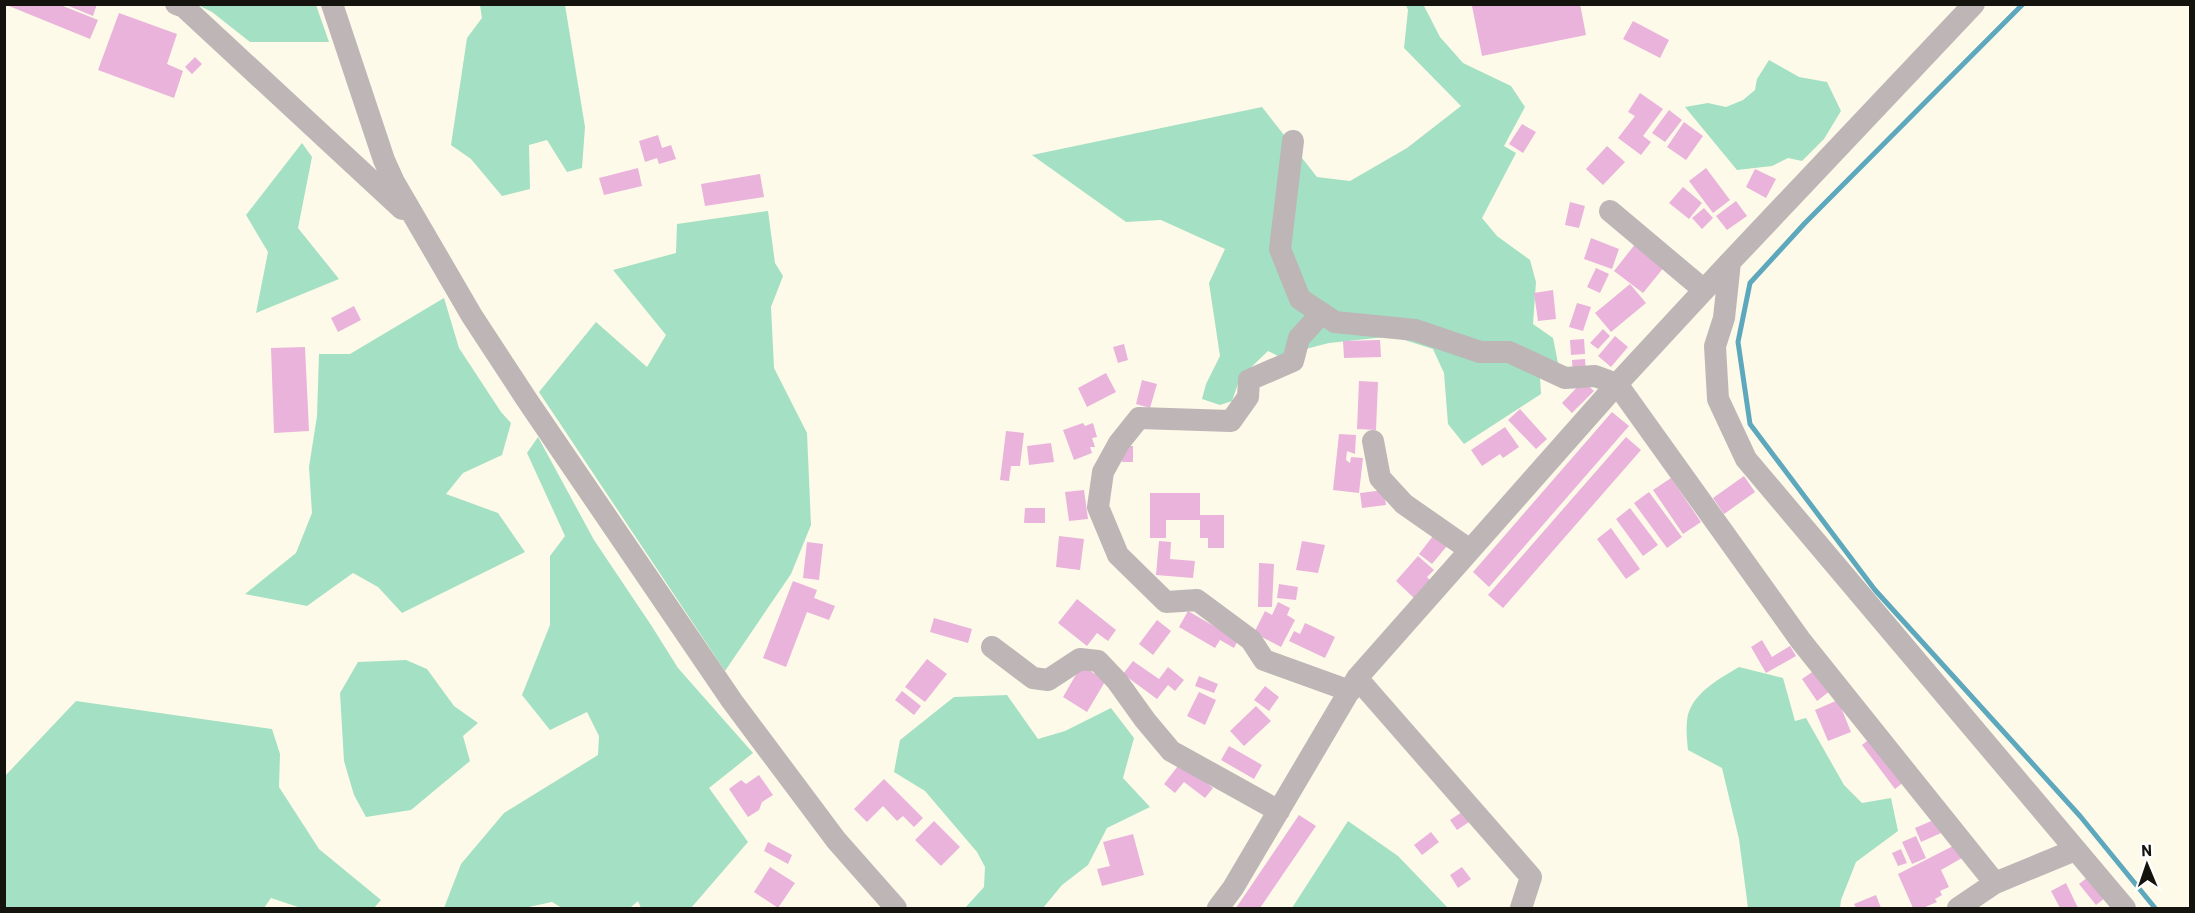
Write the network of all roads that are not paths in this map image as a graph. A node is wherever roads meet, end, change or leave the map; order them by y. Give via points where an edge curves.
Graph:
1 (176, 4) edge
2 (332, 4) edge
3 (1974, 4) edge
4 (1293, 141) dead end
5 (1610, 211) dead end
6 (418, 224) junction
7 (1730, 262) junction
8 (1704, 290) junction
9 (1322, 313) junction
10 (1617, 384) junction
11 (1373, 441) dead end
12 (1470, 550) junction
13 (992, 647) dead end
14 (1354, 684) junction
15 (1279, 811) junction
16 (2074, 850) junction
17 (1995, 883) junction
18 (896, 909) edge
19 (1218, 909) edge
20 (1521, 909) edge
21 (1958, 909) edge
22 (2125, 909) edge

1 - 6 street via 184,7
2 - 6 street via 384,160
3 - 7 street
4 - 9 street via 1280,249 1300,299
5 - 8 street
6 - 18 street via 527,400 732,701 836,840
7 - 8 street
7 - 16 street via 1724,318 1715,346 1719,399 1746,459
8 - 10 street
9 - 10 street via 1335,321 1415,330 1480,352 1509,352 1564,378 1595,376
9 - 14 street via 1299,338 1293,361 1249,380 1248,397 1231,421 1139,418 1103,472 1098,507 1118,555 1166,602 1197,600 1251,640 1263,660
10 - 12 street
10 - 17 street via 1801,641
11 - 12 street via 1380,478 1404,504
12 - 14 street
13 - 15 street via 1033,678 1048,680 1080,659 1098,661 1172,751
14 - 15 street
14 - 20 street via 1531,878
15 - 19 street
16 - 17 street
16 - 22 street
17 - 21 street

